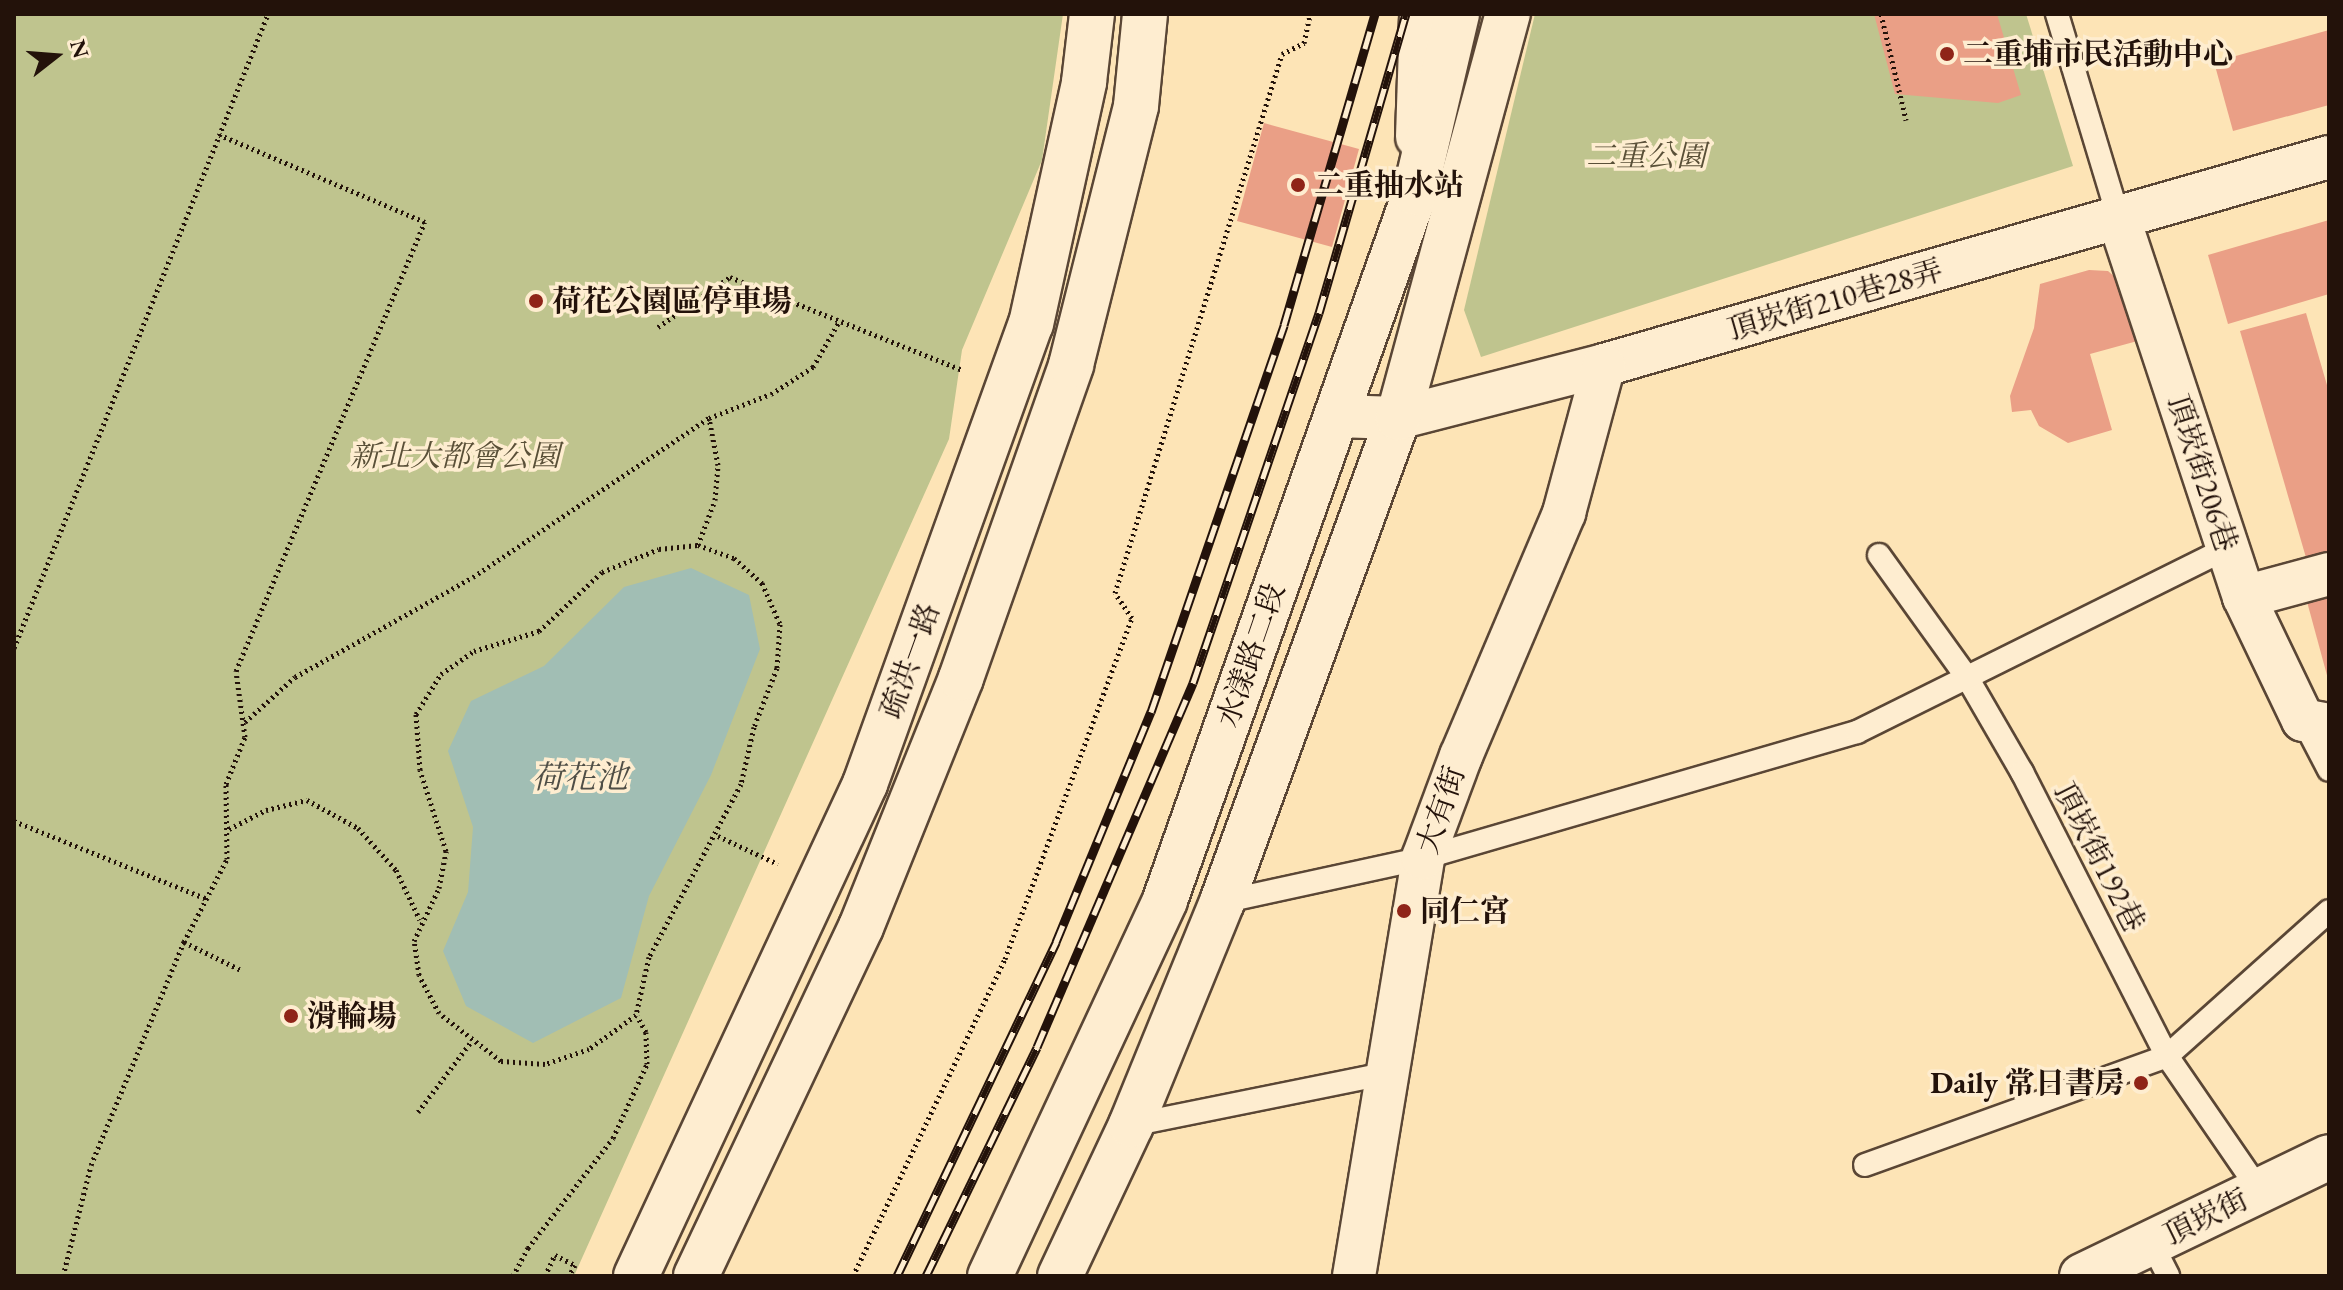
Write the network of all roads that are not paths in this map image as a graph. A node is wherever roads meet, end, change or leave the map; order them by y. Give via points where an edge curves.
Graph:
1 (1092, 14) edge
2 (1145, 14) edge
3 (1168, 14) edge
4 (1421, 14) edge
5 (1457, 14) edge
6 (1508, 14) edge
7 (2057, 14) edge
8 (1136, 106) junction
9 (2329, 157) edge
10 (1415, 193) junction
11 (2119, 219) junction
12 (1604, 365) junction
13 (1336, 416) junction
14 (1398, 418) junction
15 (2227, 548) junction
16 (1879, 555) dead end
17 (2329, 574) edge
18 (2244, 597) junction
19 (1968, 679) junction
20 (2316, 722) edge
21 (2329, 770) edge
22 (1423, 858) junction
23 (1222, 902) junction
24 (2329, 911) edge
25 (2167, 1056) junction
26 (1388, 1073) junction
27 (1131, 1125) junction
28 (2329, 1157) edge
29 (1865, 1165) dead end
30 (2259, 1190) junction
31 (2160, 1260) edge
32 (636, 1276) edge
33 (696, 1276) edge
34 (990, 1276) edge
35 (1060, 1276) edge
36 (1354, 1276) edge
37 (2082, 1276) edge

1 - 32 street, 疏洪一路 via 1084,82 1031,324 892,709 852,812
2 - 8 street, 疏洪一路
3 - 8 street
4 - 10 street
5 - 10 street, 水漾路二段
6 - 14 street, 水漾路二段
7 - 11 lane
8 - 33 street, 疏洪一路 via 1071,365 961,678 861,927
9 - 11 street, 頂崁街210巷28弄
10 - 13 street, 水漾路二段
11 - 12 street, 頂崁街210巷28弄
11 - 15 street, 頂崁街206巷
12 - 14 street, 頂崁街210巷28弄
12 - 22 street, 大有街 via 1564,513
13 - 14 street, 頂崁街210巷28弄
13 - 34 street, 水漾路二段 via 1165,900
14 - 23 street, 水漾路二段
15 - 18 street, 頂崁街206巷
15 - 19 lane
16 - 19 lane, 頂崁街192巷
17 - 18 street
18 - 20 street, 頂崁街206巷
19 - 22 lane via 1857,732
19 - 25 lane, 頂崁街192巷
20 - 21 lane
22 - 23 lane
22 - 26 street, 大有街
23 - 27 street, 水漾路二段
24 - 25 lane
25 - 29 lane
25 - 30 lane, 頂崁街192巷
26 - 27 lane
26 - 36 street, 大有街
27 - 35 street, 水漾路二段
28 - 30 street, 頂崁街
30 - 31 street, 頂崁街
31 - 37 street, 頂崁街

